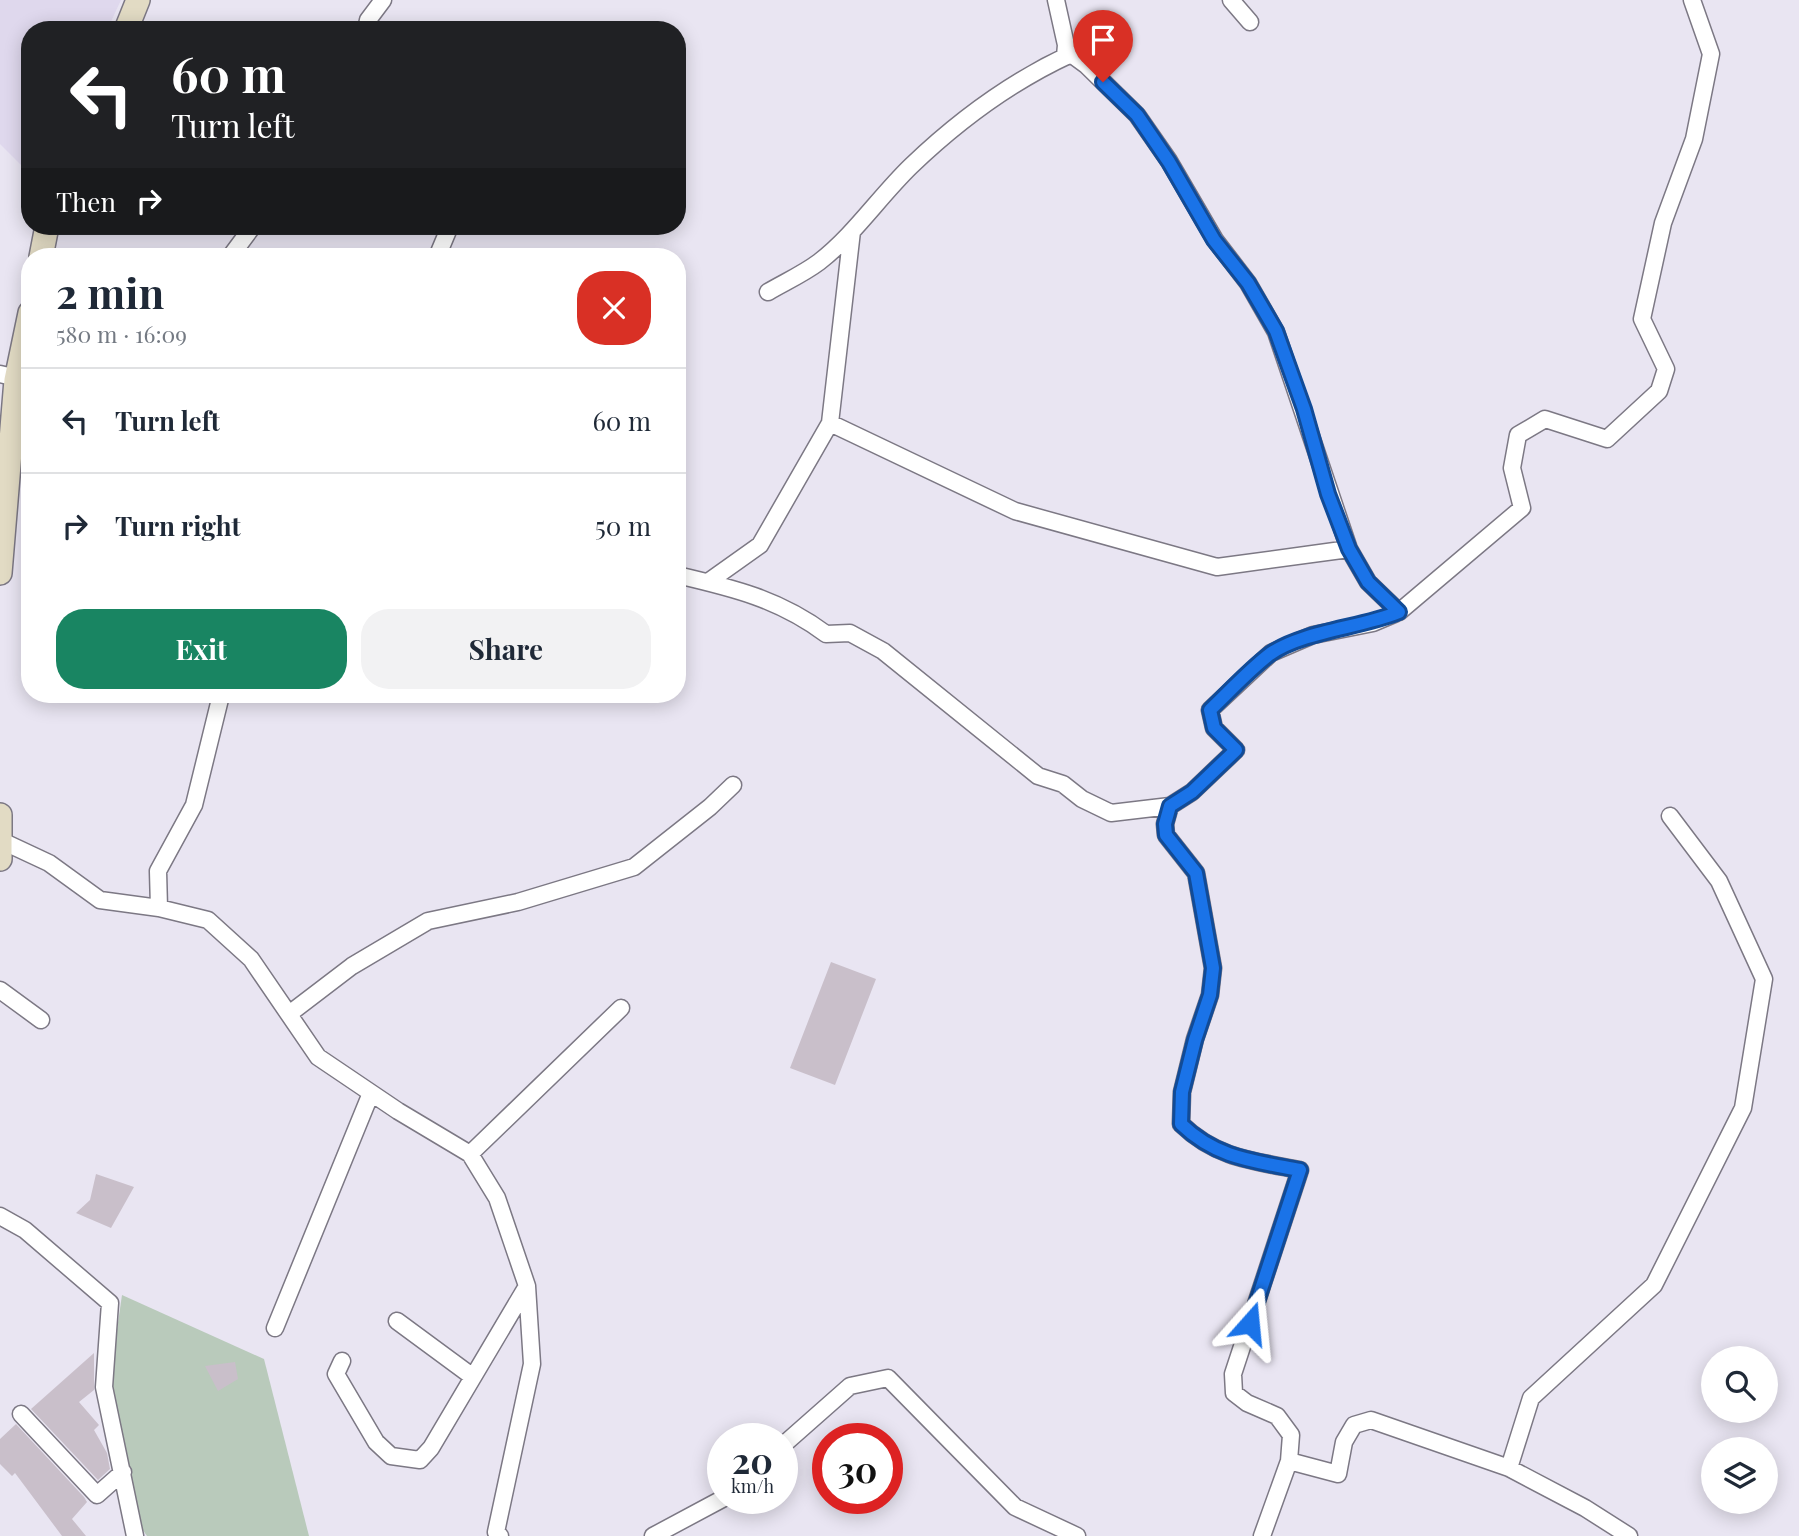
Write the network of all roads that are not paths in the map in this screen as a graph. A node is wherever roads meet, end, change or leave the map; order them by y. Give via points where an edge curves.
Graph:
1 (138, 0) edge
2 (383, 0) edge
3 (1056, 0) edge
4 (1231, 0) edge
5 (1692, 0) edge
6 (130, 21) edge
7 (368, 21) edge
8 (1250, 22) dead end
9 (1065, 56) junction
10 (852, 231) junction
11 (768, 292) dead end
12 (21, 352) edge
13 (15, 378) edge
14 (830, 423) junction
15 (1349, 549) junction
16 (0, 573) edge
17 (686, 577) edge
18 (708, 582) junction
19 (1399, 612) junction
20 (219, 703) edge
21 (733, 785) dead end
22 (1170, 806) junction
23 (0, 815) edge
24 (1670, 816) dead end
25 (1, 850) edge
26 (159, 908) junction
27 (0, 990) edge
28 (621, 1008) dead end
29 (289, 1014) junction
30 (41, 1020) dead end
31 (371, 1093) junction
32 (470, 1154) junction
33 (0, 1216) edge
34 (527, 1286) junction
35 (397, 1321) dead end
36 (275, 1328) dead end
37 (342, 1361) dead end
38 (473, 1377) junction
39 (21, 1415) dead end
40 (798, 1432) edge
41 (1289, 1461) junction
42 (1509, 1468) junction
43 (123, 1472) junction
44 (707, 1507) edge
45 (494, 1535) edge
46 (135, 1536) edge
47 (653, 1536) edge
48 (1077, 1536) edge
49 (1262, 1536) edge
50 (1629, 1536) edge

1 - 6 main road
2 - 7 street
3 - 9 street
4 - 8 street
5 - 19 street via 1711,54 1694,139 1663,223 1642,319 1666,369 1659,391 1607,439 1545,419 1518,435 1512,468 1522,508
9 - 10 street via 975,109 909,168
9 - 15 street via 1071,54 1086,65 1137,115 1276,331
10 - 11 street via 818,263
10 - 14 street
12 - 13 main road
13 - 16 main road
14 - 15 street via 1016,511 1217,567
14 - 18 street via 760,545
15 - 19 street via 1368,582
17 - 18 street
18 - 22 street via 737,588 798,613 826,634 850,633 883,651 1038,776 1063,784 1082,799 1111,813
19 - 22 street via 1373,623 1313,635 1271,653 1210,710 1214,728 1236,750 1192,792
20 - 26 street via 194,805 158,871
21 - 29 street via 634,867 518,902 428,921 352,966
22 - 41 street via 1166,835 1196,873 1213,968 1210,995 1182,1092 1181,1124 1199,1142 1229,1156 1300,1170 1233,1374 1234,1393 1277,1416 1291,1436
23 - 25 main road
24 - 42 street via 1719,881 1764,979 1743,1108 1654,1285 1531,1398
25 - 26 street via 49,863 100,900
26 - 29 street via 208,920 251,959
27 - 30 street
28 - 32 street
29 - 31 street via 318,1057
31 - 32 street
31 - 36 street
32 - 34 street via 497,1198
33 - 43 street via 25,1230 110,1303 104,1387
34 - 38 street
34 - 45 street via 532,1364
35 - 38 street
37 - 38 street via 336,1374 367,1430 391,1456 407,1459 420,1460 431,1448
39 - 43 street via 97,1494
40 - 48 street via 850,1386 888,1378 1015,1507
41 - 42 street via 1338,1474 1344,1442 1354,1425 1371,1420
41 - 49 street
42 - 50 street
43 - 46 street
44 - 47 street

